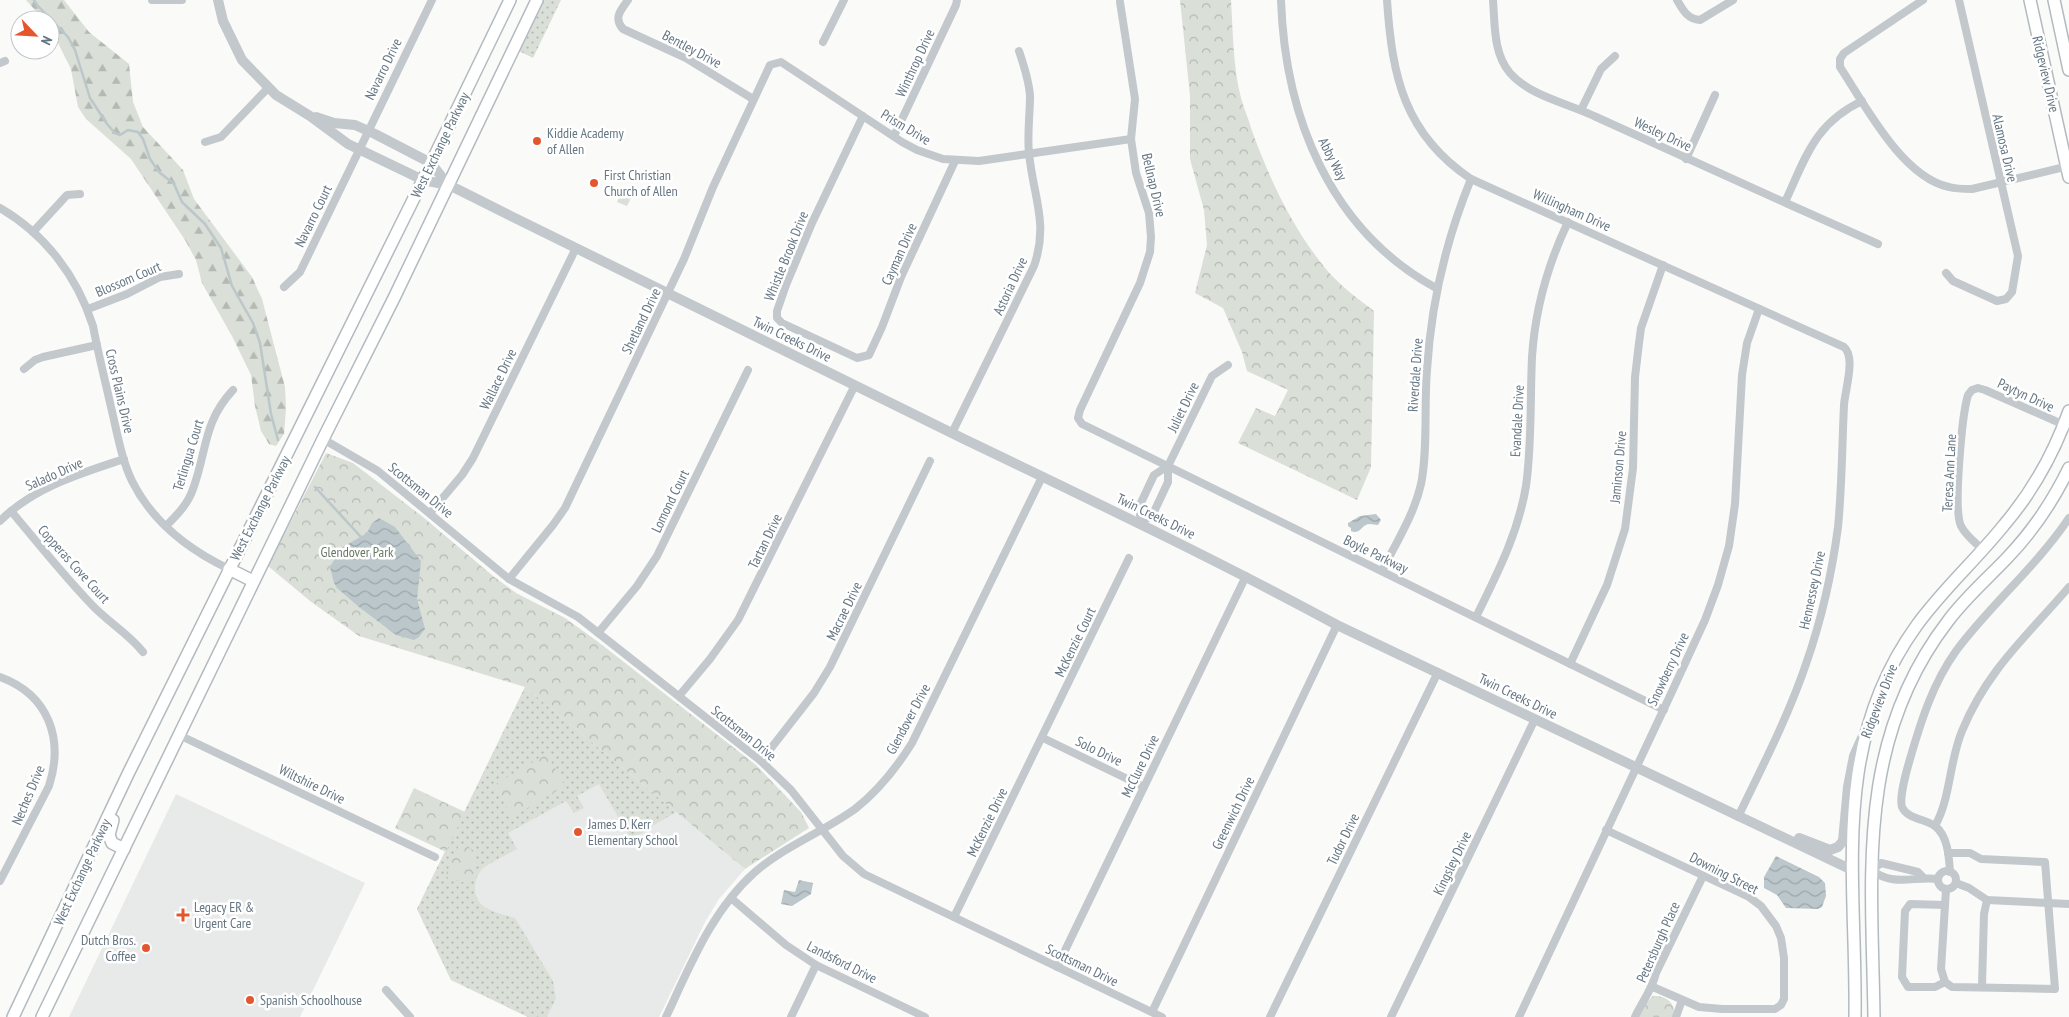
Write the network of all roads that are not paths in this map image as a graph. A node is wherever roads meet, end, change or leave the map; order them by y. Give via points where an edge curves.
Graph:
1 (152, 0) edge
2 (182, 0) edge
3 (218, 0) edge
4 (432, 0) edge
5 (510, 0) edge
6 (537, 0) edge
7 (628, 0) edge
8 (844, 0) edge
9 (957, 0) edge
10 (1282, 0) edge
11 (1387, 0) edge
12 (1493, 0) edge
13 (1678, 0) edge
14 (1733, 0) edge
15 (1923, 0) edge
16 (1959, 0) edge
17 (2030, 0) edge
18 (2054, 0) edge
19 (1120, 2) dead end
20 (823, 42) dead end
21 (1019, 51) dead end
22 (1615, 56) dead end
23 (774, 62) joint
24 (2069, 70) edge
25 (268, 88) junction
26 (1715, 95) dead end
27 (753, 99) junction
28 (1862, 101) junction
29 (1581, 110) junction
30 (310, 116) junction
31 (863, 116) junction
32 (368, 130) junction
33 (894, 136) junction
34 (1131, 139) junction
35 (205, 142) dead end
36 (359, 150) junction
37 (1029, 152) junction
38 (1686, 159) junction
39 (955, 161) junction
40 (431, 163) junction
41 (2068, 170) edge
42 (1471, 179) junction
43 (423, 180) junction
44 (2000, 182) junction
45 (448, 185) junction
46 (80, 194) dead end
47 (1785, 202) junction
48 (0, 208) edge
49 (1568, 222) junction
50 (33, 232) junction
51 (1878, 244) dead end
52 (576, 248) junction
53 (1663, 265) junction
54 (179, 274) dead end
55 (1946, 274) dead end
56 (284, 287) dead end
57 (1436, 288) junction
58 (668, 293) junction
59 (88, 309) junction
60 (1759, 309) junction
61 (97, 345) junction
62 (1849, 353) joint
63 (865, 357) joint
64 (1228, 365) dead end
65 (24, 369) dead end
66 (748, 370) dead end
67 (855, 386) junction
68 (233, 390) dead end
69 (1972, 390) joint
70 (2069, 411) edge
71 (1079, 420) joint
72 (2066, 427) edge
73 (952, 433) junction
74 (322, 439) junction
75 (124, 459) junction
76 (930, 461) dead end
77 (1168, 466) junction
78 (2069, 468) edge
79 (1042, 477) junction
80 (11, 510) junction
81 (430, 513) junction
82 (2069, 518) edge
83 (0, 521) edge
84 (1141, 523) junction
85 (166, 526) junction
86 (1982, 549) junction
87 (1129, 558) dead end
88 (229, 569) junction
89 (1382, 571) junction
90 (1246, 576) junction
91 (509, 579) junction
92 (253, 581) junction
93 (2069, 587) edge
94 (1476, 617) junction
95 (1337, 625) junction
96 (598, 632) junction
97 (143, 652) dead end
98 (1570, 664) junction
99 (1438, 672) junction
100 (0, 677) edge
101 (679, 696) junction
102 (1664, 710) junction
103 (1535, 719) junction
104 (1870, 721) junction
105 (179, 734) junction
106 (1043, 738) junction
107 (137, 755) junction
108 (761, 761) junction
109 (1636, 767) junction
110 (1144, 786) junction
111 (1741, 819) junction
112 (1935, 826) junction
113 (821, 829) junction
114 (1606, 830) junction
115 (124, 849) junction
116 (1948, 853) junction
117 (434, 857) dead end
118 (1852, 870) junction
119 (1872, 870) junction
120 (1950, 872) junction
121 (1703, 876) junction
122 (1923, 877) junction
123 (1938, 879) junction
124 (0, 881) edge
125 (1956, 883) junction
126 (1946, 890) junction
127 (731, 898) junction
128 (1987, 900) junction
129 (2047, 903) junction
130 (2069, 904) edge
131 (1945, 905) junction
132 (954, 917) junction
133 (816, 965) junction
134 (1058, 967) junction
135 (1945, 982) junction
136 (1982, 986) junction
137 (1653, 987) junction
138 (386, 990) dead end
139 (1682, 1000) junction
140 (1152, 1012) junction
141 (914, 1015) edge
142 (13, 1017) edge
143 (42, 1017) edge
144 (410, 1017) edge
145 (666, 1017) edge
146 (791, 1017) edge
147 (925, 1017) edge
148 (1162, 1017) edge
149 (1270, 1017) edge
150 (1391, 1017) edge
151 (1519, 1017) edge
152 (1635, 1017) edge
153 (1676, 1017) edge
154 (1855, 1017) edge
155 (1874, 1017) edge

1 - 2 street
3 - 25 street, Twin Creeks Drive via 223,21 242,60
4 - 32 street, Navarro Drive
5 - 40 main road, West Exchange Parkway
6 - 45 main road, West Exchange Parkway
7 - 27 street, Bentley Drive via 618,15 618,23 623,29 686,58
8 - 20 street
9 - 33 street, Winthrop Drive
10 - 57 street, Abby Way via 1283,36 1291,83 1309,140 1324,170 1348,212 1375,244 1403,268
11 - 42 street, Willingham Drive via 1389,33 1405,101 1428,140
12 - 29 street, Wesley Drive via 1498,48 1510,72 1527,88
13 - 14 street via 1686,14 1695,20 1705,18
15 - 28 street via 1841,56 1840,67
16 - 44 street, Alamosa Drive
17 - 41 main road, Ridgeview Drive
18 - 24 main road, Ridgeview Drive
19 - 34 street, Bellnap Drive via 1135,99
21 - 37 street, Astoria Drive via 1030,95
22 - 29 street via 1601,69
23 - 27 street, Shetland Drive
23 - 31 street, Prism Drive via 781,62
25 - 30 street, Twin Creeks Drive
25 - 35 street via 221,137
26 - 38 street
27 - 58 street, Shetland Drive
28 - 44 street via 1904,159 1925,176 1944,186 1959,188 1972,189
28 - 47 street via 1846,109 1818,135
29 - 38 street, Wesley Drive
30 - 32 street, Twin Creeks Drive
30 - 36 street, Twin Creeks Drive
31 - 33 street, Prism Drive
31 - 63 street, Whistle Brook Drive via 812,223 776,314 782,323 857,358
32 - 36 street, Navarro Drive
32 - 40 street, Twin Creeks Drive
33 - 39 street, Prism Drive via 917,150
34 - 37 street, Prism Drive
34 - 71 street, Bellnap Drive via 1136,173 1149,214 1150,252 1140,283 1080,410
36 - 43 street, Twin Creeks Drive
36 - 56 street, Navarro Court via 300,272
37 - 39 street, Prism Drive via 979,161
37 - 73 street, Astoria Drive via 1041,216 1037,256
38 - 47 street, Wesley Drive
39 - 63 street, Cayman Drive via 901,277 872,352
40 - 43 main road, West Exchange Parkway
40 - 45 street, Twin Creeks Drive
41 - 44 street
42 - 49 street, Willingham Drive
42 - 57 street, Riverdale Drive via 1458,210
43 - 45 street, Twin Creeks Drive
43 - 88 main road, West Exchange Parkway
44 - 55 street, Alamosa Drive via 2018,256 2012,292 2006,299 1997,301 1953,281
45 - 52 street, Twin Creeks Drive
45 - 74 main road, West Exchange Parkway
46 - 50 street via 67,195
47 - 51 street, Wesley Drive
48 - 50 street, Cross Plains Drive
49 - 53 street, Willingham Drive
49 - 94 street, Evandale Drive via 1551,266 1536,322 1526,484 1518,522
50 - 59 street, Cross Plains Drive via 67,270
52 - 58 street, Twin Creeks Drive
52 - 81 street, Wallace Drive via 473,458
53 - 60 street, Willingham Drive
53 - 98 street, Jaminson Drive via 1641,328 1635,377 1634,468 1625,529 1607,585
54 - 59 street, Blossom Court via 160,277
57 - 89 street, Riverdale Drive via 1428,356 1421,484
58 - 67 street, Twin Creeks Drive
58 - 91 street, Shetland Drive via 565,508
59 - 61 street, Cross Plains Drive
60 - 62 street, Willingham Drive via 1844,347
60 - 102 street, Snowberry Drive via 1747,343 1742,375 1738,470 1729,546 1705,620
61 - 65 street via 43,357
61 - 75 street, Cross Plains Drive
62 - 111 street, Hennessey Drive via 1838,528 1831,570 1813,644 1794,698
64 - 77 street, Juliet Drive via 1212,376
66 - 96 street, Lomond Court via 657,556 637,586
67 - 73 street, Twin Creeks Drive
67 - 101 street, Tartan Drive via 738,620
68 - 85 street, Terlingua Court via 213,417 190,496
69 - 72 street, Paytyn Drive via 1984,390
69 - 86 street, Teresa Ann Lane via 1966,403 1958,512 1961,526
70 - 72 main road, Ridgeview Drive
71 - 77 street, Boyle Parkway via 1087,427
72 - 86 main road, Ridgeview Drive via 2026,496
73 - 79 street, Twin Creeks Drive
74 - 81 street, Scottsman Drive via 378,471
74 - 92 main road, West Exchange Parkway
75 - 80 street, Salado Drive via 46,488
75 - 85 street, Cross Plains Drive via 132,481
76 - 108 street, Macrae Drive via 830,667
77 - 84 street, Juliet Drive via 1168,482 1153,514
77 - 84 street, Juliet Drive via 1154,475 1139,507
77 - 89 street, Boyle Parkway
78 - 119 main road, Ridgeview Drive via 2033,526 1948,620 1911,680 1894,721 1881,766 1874,813
79 - 84 street, Twin Creeks Drive
79 - 113 street, Glendover Drive via 912,743 873,792 855,808
80 - 83 street, Salado Drive
80 - 97 street, Copperas Cove Court via 80,593
81 - 91 street, Scottsman Drive
82 - 112 street via 2035,563 1956,652 1934,688 1908,764 1902,808
84 - 90 street, Twin Creeks Drive
85 - 88 street, Cross Plains Drive via 194,551
86 - 104 main road, Ridgeview Drive via 1944,590 1904,644 1885,680
87 - 106 street, McKenzie Court
88 - 92 main road
88 - 107 main road, West Exchange Parkway
89 - 94 street, Boyle Parkway
90 - 95 street, Twin Creeks Drive
90 - 110 street, McClure Drive
91 - 96 street, Scottsman Drive via 568,610
92 - 105 main road, West Exchange Parkway
93 - 112 street via 1986,683 1962,732 1950,769 1943,810
94 - 98 street, Boyle Parkway
95 - 99 street, Twin Creeks Drive
95 - 140 street, Greenwich Drive
96 - 101 street, Scottsman Drive
98 - 102 street, Boyle Parkway
99 - 103 street, Twin Creeks Drive
99 - 149 street, Tudor Drive
100 - 124 street, Neches Drive via 25,690 37,703 52,730 56,751 49,786
101 - 108 street, Scottsman Drive
102 - 109 street, Snowberry Drive
103 - 109 street, Twin Creeks Drive
103 - 150 street, Kingsley Drive
104 - 111 street via 1854,756 1848,787 1845,837 1838,847 1827,850 1763,823
104 - 118 main road, Ridgeview Drive via 1855,788
105 - 115 main road, West Exchange Parkway
105 - 117 street, Wiltshire Drive
106 - 110 street, Solo Drive
106 - 132 street, McKenzie Drive
107 - 115 main road via 133,775 110,827 112,842
107 - 142 main road, West Exchange Parkway
108 - 113 street, Scottsman Drive via 791,790
109 - 111 street, Twin Creeks Drive
109 - 114 street, Snowberry Drive
110 - 134 street, McClure Drive
111 - 118 street, Twin Creeks Drive
112 - 116 street via 1943,836
113 - 127 street, Glendover Drive via 761,867
113 - 132 street, Scottsman Drive via 843,856 864,874
114 - 121 street, Downing Street
114 - 151 street, Snowberry Drive
115 - 143 main road, West Exchange Parkway
116 - 120 street
116 - 129 street via 1970,853 1981,859 2045,862
118 - 119 main road
118 - 154 main road, Ridgeview Drive
119 - 122 street via 1881,878 1914,880
119 - 122 street via 1881,863 1918,872
119 - 155 main road, Ridgeview Drive
120 - 123 street via 1943,872
120 - 125 street
121 - 137 street, Petersburgh Place via 1656,973
121 - 139 street, Downing Street via 1749,897 1761,906 1776,926 1784,958 1784,999 1775,1009 1712,1009
122 - 123 street
123 - 126 street
125 - 126 street
125 - 128 street
126 - 131 street
127 - 133 street, Landsford Drive via 786,945
127 - 145 street, Glendover Drive via 711,925
128 - 129 street
128 - 136 street
129 - 130 street
129 - 136 street via 2054,989
131 - 135 street via 1941,969
131 - 135 street via 1916,903 1905,910 1902,977 1908,987 1936,987
132 - 134 street, Scottsman Drive
133 - 141 street, Landsford Drive
133 - 146 street
134 - 140 street, Scottsman Drive
135 - 136 street via 1952,987
137 - 139 street
137 - 152 street, Petersburgh Place
138 - 144 street
139 - 153 street
140 - 148 street, Scottsman Drive
141 - 147 street, Landsford Drive

